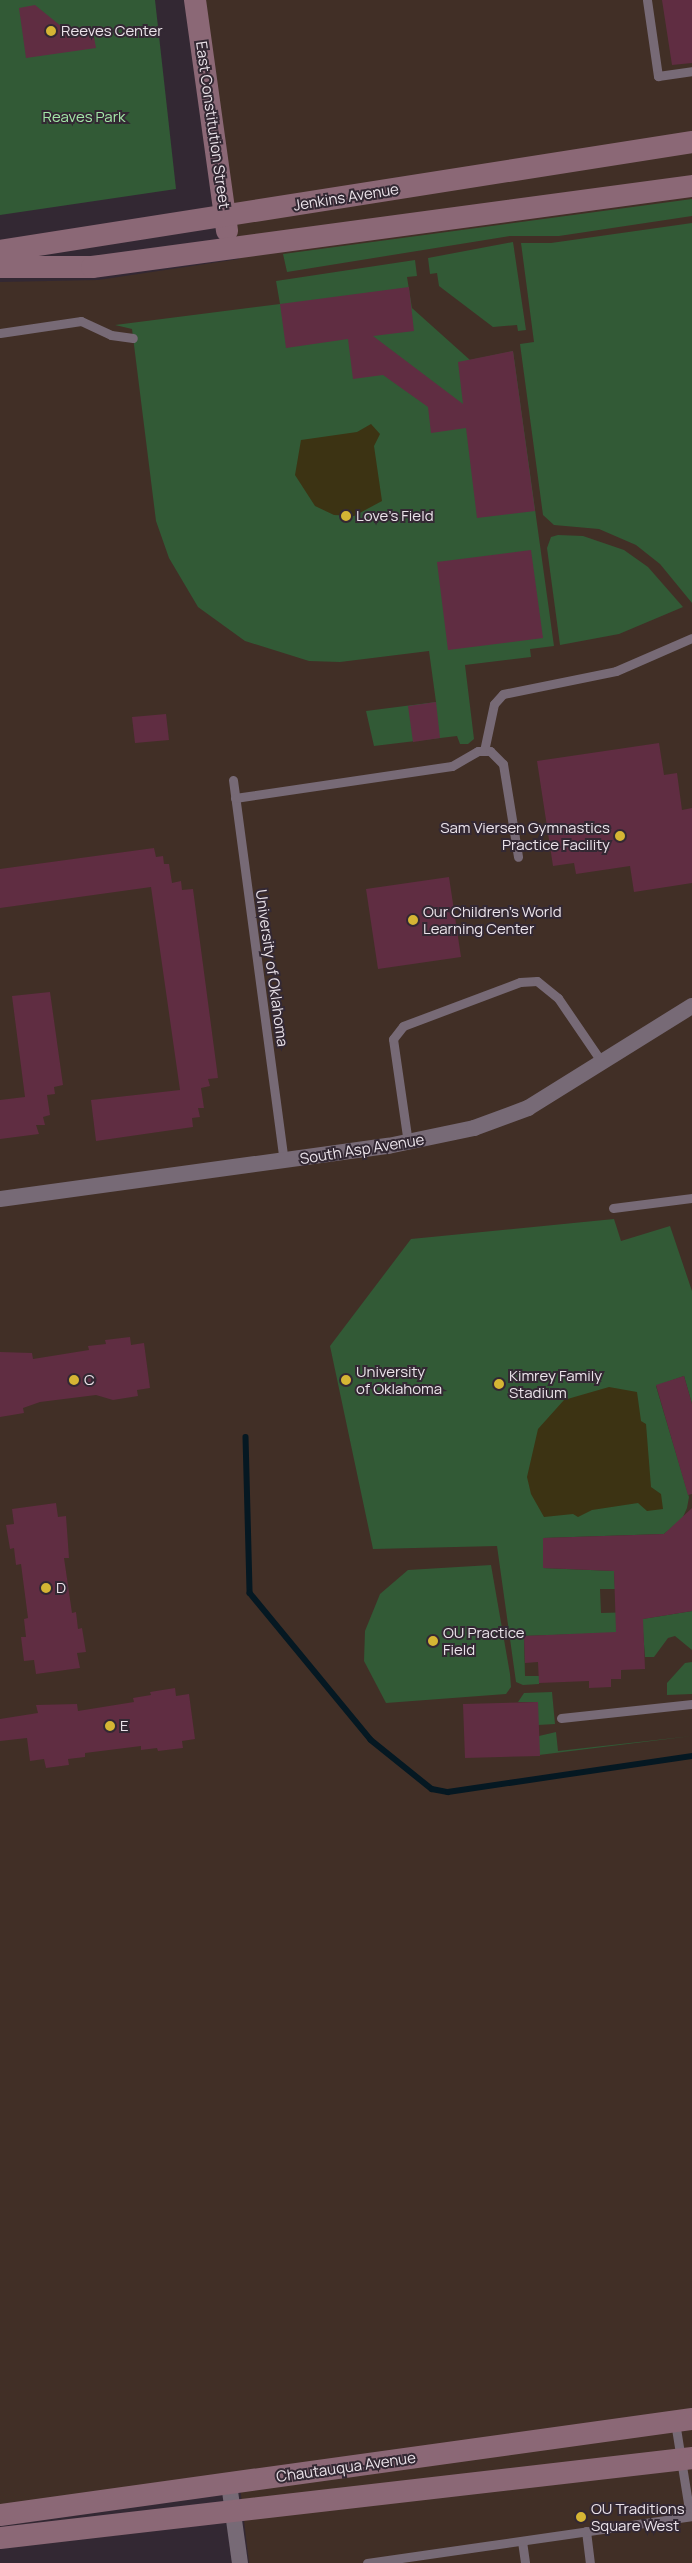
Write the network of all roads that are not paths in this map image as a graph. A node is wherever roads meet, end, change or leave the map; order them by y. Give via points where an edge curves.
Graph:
1 (195, 0) edge
2 (647, 0) edge
3 (692, 71) edge
4 (692, 142) edge
5 (692, 186) edge
6 (226, 216) junction
7 (230, 249) junction
8 (0, 251) edge
9 (0, 267) edge
10 (0, 333) edge
11 (133, 338) dead end
12 (692, 638) edge
13 (484, 750) junction
14 (233, 780) dead end
15 (235, 798) junction
16 (518, 857) dead end
17 (692, 1006) edge
18 (601, 1061) junction
19 (408, 1143) junction
20 (284, 1161) junction
21 (692, 1198) edge
22 (0, 1199) edge
23 (613, 1208) dead end
24 (692, 1704) edge
25 (562, 1718) dead end
26 (683, 2420) edge
27 (686, 2459) edge
28 (229, 2484) junction
29 (232, 2510) junction
30 (0, 2515) edge
31 (691, 2516) edge
32 (586, 2532) junction
33 (0, 2538) edge
34 (522, 2541) junction
35 (240, 2563) edge
36 (367, 2563) edge
37 (525, 2563) edge
38 (590, 2563) edge

1 - 6 street, East Constitution Street
2 - 3 lane via 658,76
4 - 6 street, Jenkins Avenue
5 - 7 street
6 - 7 street, East Constitution Street
6 - 8 street, Jenkins Avenue
7 - 9 street via 92,267
10 - 11 lane via 81,321 111,335
12 - 13 lane via 616,670 503,694 494,704 491,734
13 - 15 lane via 452,766
13 - 16 lane via 496,754 503,764
14 - 15 lane, University of Oklahoma
15 - 20 lane, University of Oklahoma
17 - 18 street, South Asp Avenue
18 - 19 street, South Asp Avenue via 528,1108 474,1128
18 - 19 lane via 558,998 537,981 520,982 403,1026 393,1039
19 - 20 street, South Asp Avenue
20 - 22 street, South Asp Avenue
21 - 23 lane
24 - 25 lane
26 - 27 lane
26 - 28 street, Chautauqua Avenue
27 - 29 street, Chautauqua Avenue
27 - 31 lane
28 - 29 street
28 - 30 street, Chautauqua Avenue
29 - 33 street, Chautauqua Avenue
29 - 35 street
31 - 32 lane
32 - 34 lane
32 - 38 lane
34 - 36 lane
34 - 37 lane

